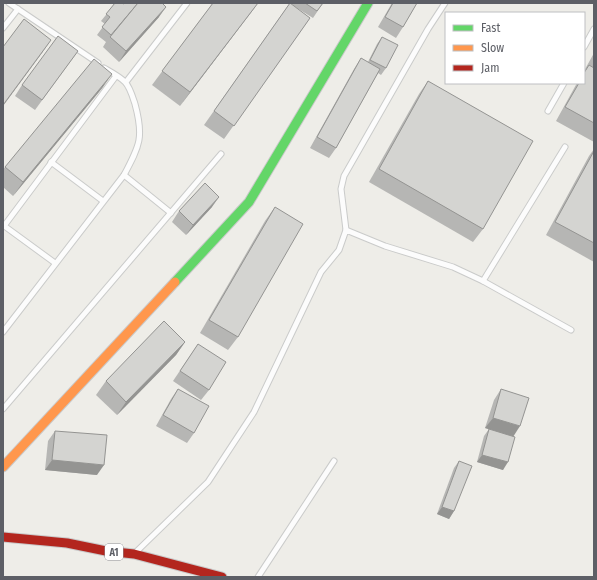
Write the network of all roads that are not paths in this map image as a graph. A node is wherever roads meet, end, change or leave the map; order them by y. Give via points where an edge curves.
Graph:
1 (10, 3) edge
2 (187, 3) edge
3 (368, 3) edge
4 (445, 3) edge
5 (18, 9) junction
6 (3, 28) edge
7 (594, 29) edge
8 (585, 45) edge
9 (116, 76) junction
10 (126, 82) junction
11 (563, 84) edge
12 (548, 111) dead end
13 (565, 147) dead end
14 (221, 154) dead end
15 (51, 162) junction
16 (124, 175) junction
17 (104, 201) junction
18 (171, 213) junction
19 (3, 225) edge
20 (346, 230) junction
21 (55, 263) junction
22 (483, 281) junction
23 (571, 330) dead end
24 (3, 332) edge
25 (3, 409) edge
26 (334, 461) dead end
27 (3, 467) edge
28 (3, 537) edge
29 (134, 554) junction
30 (222, 577) edge
31 (258, 577) edge

1 - 5 lane
2 - 10 lane
3 - 27 street via 249,202
4 - 20 lane via 344,176 341,189
5 - 6 lane
5 - 9 lane
7 - 8 lane
9 - 10 lane
9 - 15 lane
10 - 16 lane via 139,122 140,138 135,155
11 - 12 lane
13 - 22 lane
14 - 18 lane
15 - 17 lane
15 - 19 lane
16 - 17 lane
16 - 18 lane
17 - 21 lane
18 - 25 lane
19 - 21 lane
20 - 22 lane via 385,246 453,267
20 - 29 lane via 339,250 321,272 254,412 208,482
21 - 24 lane
22 - 23 lane
26 - 31 lane
28 - 29 street, A1 via 67,543
29 - 30 street, A1

